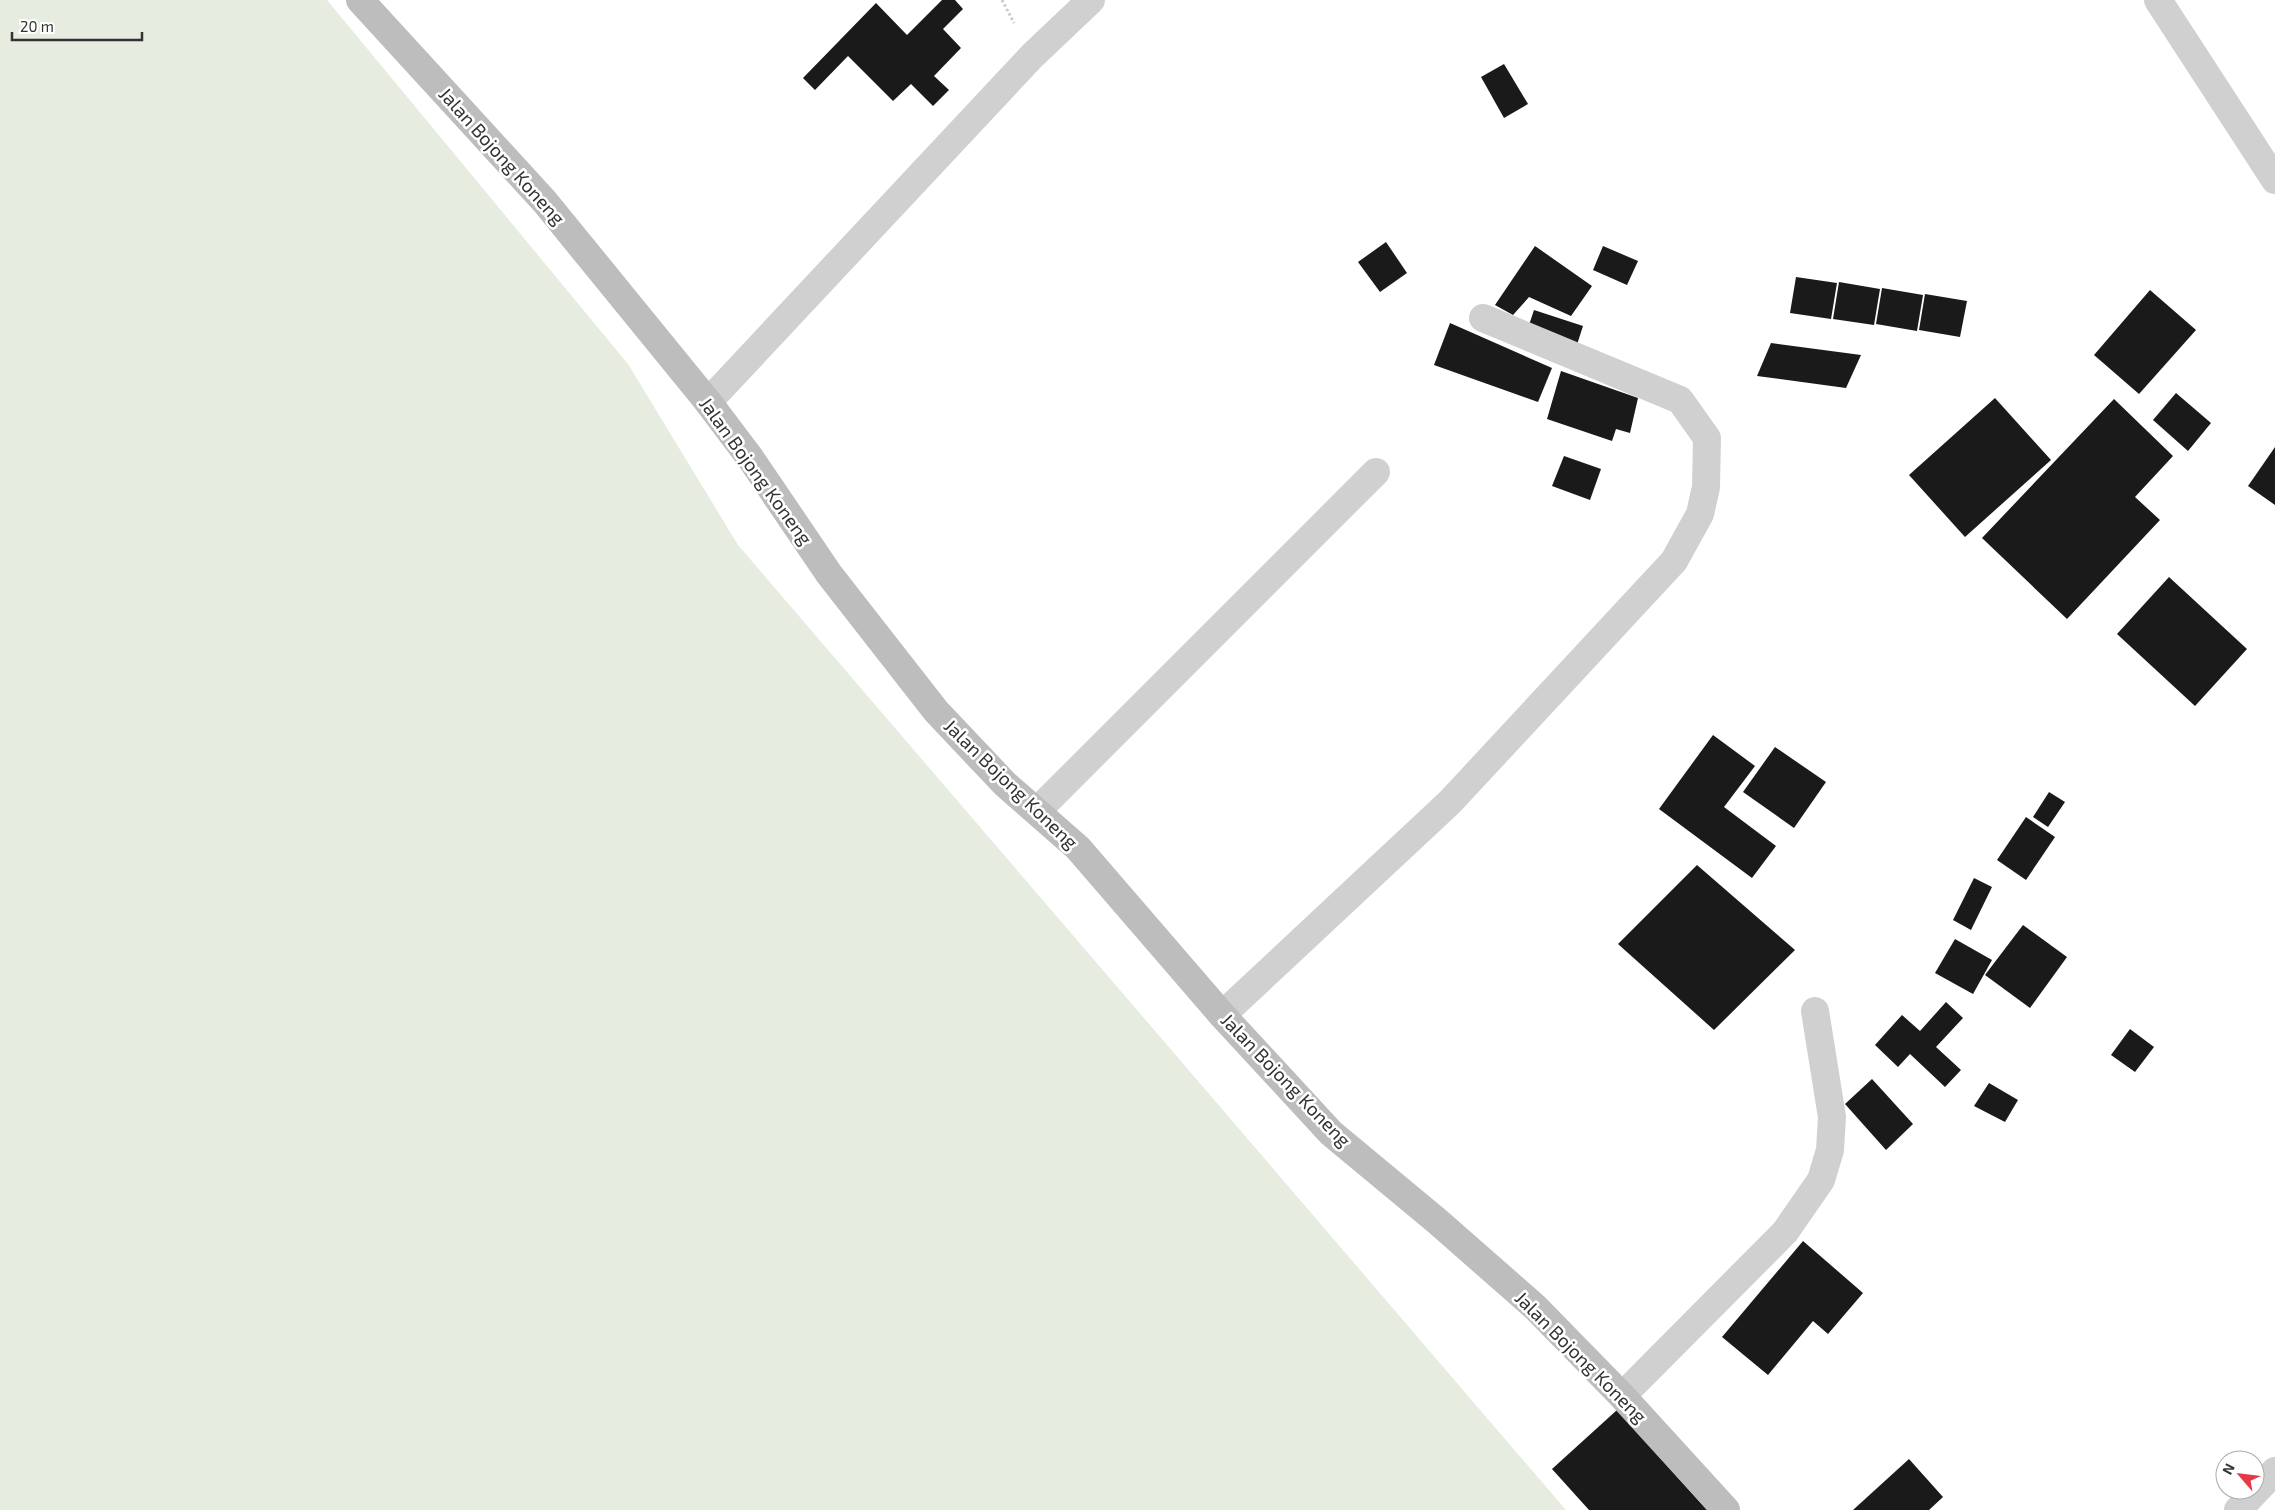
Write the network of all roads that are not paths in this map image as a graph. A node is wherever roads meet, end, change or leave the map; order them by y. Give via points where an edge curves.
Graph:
1 (360, 0) edge
2 (1091, 0) edge
3 (2158, 0) edge
4 (2275, 180) edge
5 (1483, 318) dead end
6 (708, 402) junction
7 (1376, 472) dead end
8 (1036, 811) junction
9 (1815, 1011) dead end
10 (1222, 1015) junction
11 (1622, 1396) junction
12 (2275, 1471) edge
13 (1726, 1510) edge
14 (2238, 1510) edge

1 - 6 street, Jalan Bojong Koneng via 545,202
2 - 6 street via 1032,56
3 - 4 street
5 - 10 street via 1680,400 1707,438 1706,487 1700,514 1674,561 1450,802
6 - 8 street, Jalan Bojong Koneng via 829,574 936,711 1005,784
7 - 8 street
8 - 10 street, Jalan Bojong Koneng via 1078,848
9 - 11 street via 1832,1117 1830,1150 1821,1180 1785,1232
10 - 11 street, Jalan Bojong Koneng via 1331,1133 1535,1307
11 - 13 street, Jalan Bojong Koneng
12 - 14 street

